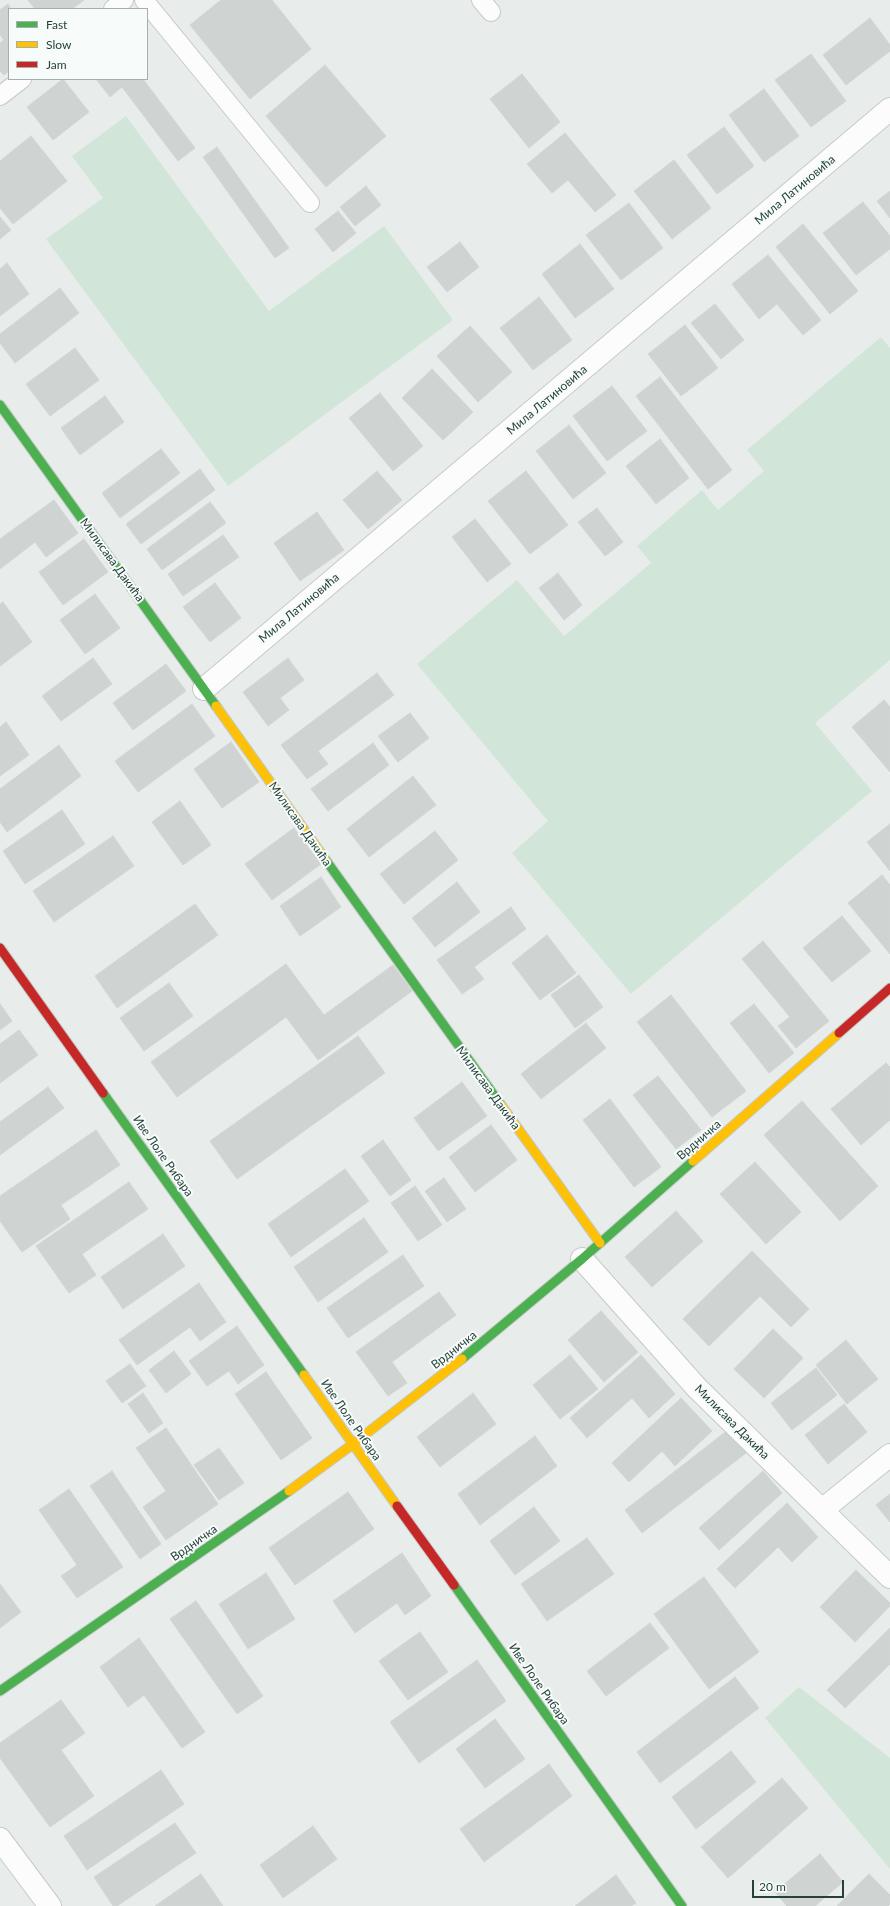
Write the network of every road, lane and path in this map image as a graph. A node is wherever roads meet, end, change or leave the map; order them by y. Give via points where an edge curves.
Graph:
1 (124, 0) edge
2 (144, 0) edge
3 (114, 8) edge
4 (21, 80) edge
5 (0, 96) edge
6 (890, 109) edge
7 (310, 203) dead end
8 (0, 405) edge
9 (204, 689) junction
10 (0, 948) edge
11 (890, 988) edge
12 (600, 1243) junction
13 (582, 1259) junction
14 (353, 1444) junction
15 (890, 1455) edge
16 (822, 1510) junction
17 (890, 1577) edge
18 (0, 1691) edge
19 (0, 1839) edge
20 (50, 1906) edge
21 (682, 1906) edge

1 - 3 lane
2 - 7 lane
4 - 5 lane
6 - 9 street, Мила Латиновића
8 - 9 street, Милисава Дакића
9 - 12 street, Милисава Дакића
10 - 14 street, Иве Лоле Рибара
11 - 12 street, Врдничка
12 - 13 street, Врдничка
13 - 14 street, Врдничка via 481,1344
13 - 16 street, Милисава Дакића via 698,1388
14 - 18 street, Врдничка via 255,1516
14 - 21 street, Иве Лоле Рибара
15 - 16 street
16 - 17 street, Милисава Дакића
19 - 20 street

